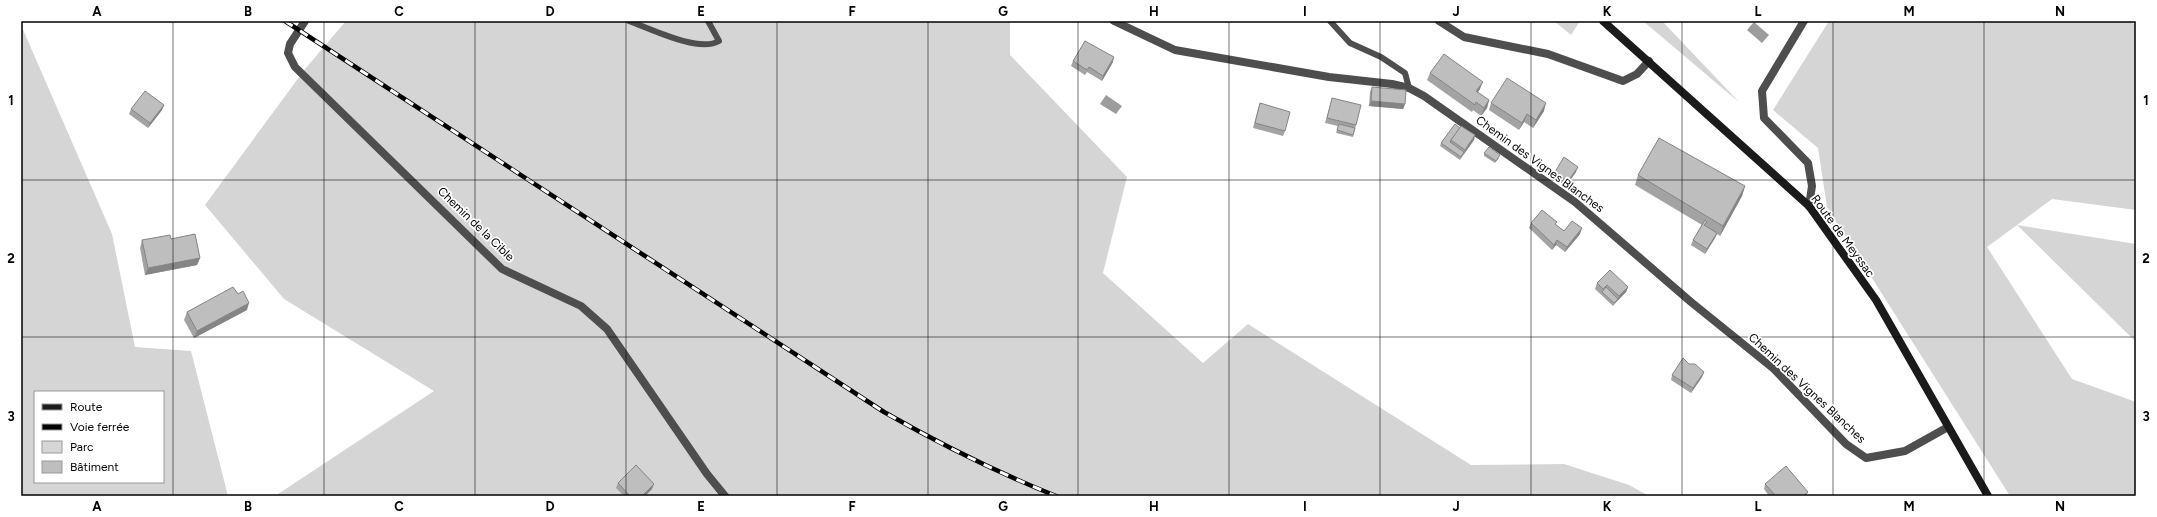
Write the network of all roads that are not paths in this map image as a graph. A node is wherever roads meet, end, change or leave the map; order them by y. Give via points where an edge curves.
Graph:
1 (305, 21) edge
2 (629, 21) edge
3 (708, 21) edge
4 (1114, 21) edge
5 (1330, 21) edge
6 (1439, 21) edge
7 (1603, 21) edge
8 (1804, 21) edge
9 (1649, 61) junction
10 (1409, 88) junction
11 (1809, 206) junction
12 (1948, 426) junction
13 (725, 496) edge
14 (1988, 496) edge

1 - 13 street, Chemin de la Cible via 290,44 288,53 295,67 502,269 581,306 607,328 707,474
2 - 3 lane via 699,45 713,45 719,41
4 - 10 street, Chemin des Vignes Blanches via 1175,50
5 - 10 lane via 1350,43 1381,57 1405,73
6 - 9 street via 1464,37 1548,54 1623,81 1637,74
7 - 9 main road, Route de Meyssac
8 - 11 street via 1762,91 1764,118 1808,163 1812,186
9 - 11 main road, Route de Meyssac
10 - 12 street, Chemin des Vignes Blanches via 1575,202 1691,302 1774,369 1846,444 1866,458 1905,451
11 - 12 main road, Route de Meyssac via 1876,300
12 - 14 main road, Route de Meyssac

